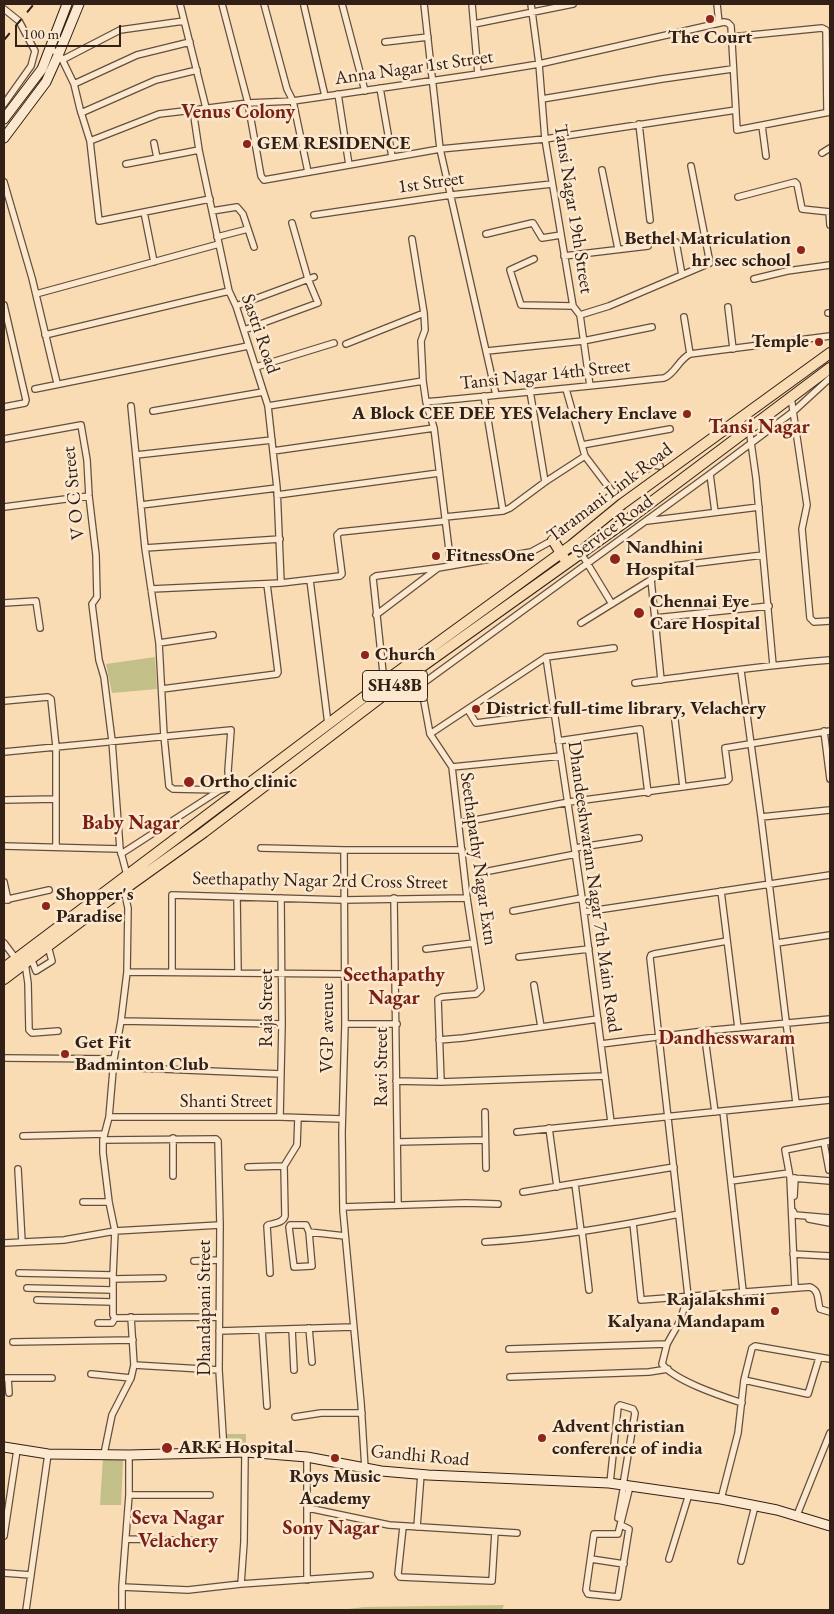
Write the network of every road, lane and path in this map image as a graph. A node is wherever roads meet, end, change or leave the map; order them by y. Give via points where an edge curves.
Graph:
1 (67, 4) edge
2 (80, 4) edge
3 (180, 4) edge
4 (222, 4) edge
5 (264, 4) edge
6 (342, 4) edge
7 (424, 4) edge
8 (472, 4) edge
9 (531, 4) edge
10 (573, 4) edge
11 (717, 4) edge
12 (304, 6) dead end
13 (4, 10) edge
14 (533, 13) junction
15 (184, 21) junction
16 (719, 23) junction
17 (474, 24) junction
18 (428, 37) junction
19 (731, 37) junction
20 (190, 42) junction
21 (385, 42) dead end
22 (49, 49) junction
23 (61, 56) junction
24 (539, 64) junction
25 (31, 66) junction
26 (42, 69) junction
27 (732, 69) junction
28 (197, 70) junction
29 (478, 74) junction
30 (432, 80) junction
31 (74, 84) junction
32 (380, 88) junction
33 (365, 90) junction
34 (338, 94) junction
35 (324, 96) junction
36 (542, 99) junction
37 (293, 101) junction
38 (248, 103) junction
39 (4, 104) edge
40 (206, 108) junction
41 (193, 110) junction
42 (736, 110) junction
43 (829, 112) edge
44 (81, 113) junction
45 (4, 119) edge
46 (639, 124) junction
47 (762, 126) junction
48 (4, 138) edge
49 (545, 139) junction
50 (90, 141) junction
51 (154, 143) dead end
52 (830, 148) edge
53 (440, 149) junction
54 (199, 150) junction
55 (822, 153) dead end
56 (766, 156) dead end
57 (392, 157) junction
58 (157, 158) junction
59 (126, 164) dead end
60 (349, 165) junction
61 (691, 166) dead end
62 (602, 170) dead end
63 (308, 172) junction
64 (4, 182) edge
65 (552, 184) junction
66 (451, 195) junction
67 (738, 197) dead end
68 (210, 199) junction
69 (212, 211) junction
70 (144, 212) junction
71 (830, 212) edge
72 (314, 215) dead end
73 (650, 220) dead end
74 (292, 223) dead end
75 (830, 225) edge
76 (248, 228) junction
77 (486, 234) dead end
78 (561, 235) junction
79 (217, 237) junction
80 (412, 239) dead end
81 (676, 242) dead end
82 (219, 244) junction
83 (648, 246) dead end
84 (254, 247) dead end
85 (618, 249) junction
86 (564, 256) junction
87 (534, 259) dead end
88 (154, 262) junction
89 (830, 265) edge
90 (682, 275) junction
91 (311, 278) junction
92 (754, 279) dead end
93 (230, 291) junction
94 (36, 294) junction
95 (4, 305) edge
96 (236, 306) junction
97 (573, 306) junction
98 (728, 307) dead end
99 (424, 313) junction
100 (580, 315) junction
101 (684, 317) dead end
102 (652, 327) dead end
103 (244, 330) junction
104 (46, 335) junction
105 (830, 336) edge
106 (583, 341) junction
107 (334, 343) dead end
108 (346, 344) dead end
109 (248, 346) junction
110 (733, 349) junction
111 (487, 351) junction
112 (830, 353) edge
113 (690, 354) junction
114 (830, 359) edge
115 (256, 368) junction
116 (830, 368) edge
117 (830, 378) edge
118 (423, 381) junction
119 (57, 383) junction
120 (590, 386) junction
121 (35, 389) dead end
122 (566, 389) junction
123 (530, 391) junction
124 (263, 392) junction
125 (496, 395) junction
126 (484, 396) junction
127 (791, 397) junction
128 (426, 402) junction
129 (131, 406) dead end
130 (268, 406) junction
131 (4, 407) edge
132 (153, 411) dead end
133 (794, 411) junction
134 (434, 428) junction
135 (749, 428) junction
136 (670, 429) dead end
137 (4, 439) edge
138 (272, 440) junction
139 (751, 443) junction
140 (582, 445) junction
141 (273, 451) junction
142 (136, 455) junction
143 (585, 456) junction
144 (660, 466) dead end
145 (440, 473) junction
146 (710, 474) junction
147 (545, 482) junction
148 (277, 491) junction
149 (613, 493) junction
150 (89, 496) junction
151 (4, 506) edge
152 (141, 506) junction
153 (759, 507) junction
154 (502, 511) junction
155 (716, 512) junction
156 (445, 519) junction
157 (646, 521) junction
158 (612, 527) junction
159 (585, 534) junction
160 (623, 538) junction
161 (280, 540) junction
162 (553, 540) junction
163 (145, 548) junction
164 (560, 552) junction
165 (581, 553) junction
166 (763, 555) junction
167 (567, 563) junction
168 (587, 564) junction
169 (451, 566) junction
170 (438, 568) junction
171 (651, 579) junction
172 (310, 580) junction
173 (282, 583) junction
174 (267, 584) junction
175 (151, 589) junction
176 (4, 604) edge
177 (612, 604) junction
178 (769, 606) junction
179 (376, 615) junction
180 (655, 618) junction
181 (830, 621) edge
182 (581, 623) dead end
183 (40, 628) dead end
184 (213, 635) dead end
185 (158, 643) junction
186 (614, 648) dead end
187 (546, 657) junction
188 (830, 660) edge
189 (773, 665) junction
190 (741, 671) junction
191 (410, 675) junction
192 (660, 680) junction
193 (384, 682) junction
194 (635, 683) dead end
195 (418, 687) junction
196 (162, 689) junction
197 (4, 701) edge
198 (468, 710) junction
199 (674, 712) dead end
200 (554, 713) junction
201 (328, 724) junction
202 (827, 731) edge
203 (430, 734) junction
204 (164, 736) junction
205 (558, 740) junction
206 (112, 741) junction
207 (750, 743) junction
208 (56, 747) junction
209 (4, 752) edge
210 (561, 756) junction
211 (452, 767) junction
212 (830, 779) edge
213 (684, 787) junction
214 (220, 790) junction
215 (234, 790) junction
216 (648, 792) junction
217 (56, 799) junction
218 (4, 800) edge
219 (569, 802) junction
220 (220, 805) junction
221 (830, 810) edge
222 (227, 814) junction
223 (761, 817) junction
224 (459, 823) junction
225 (639, 838) dead end
226 (4, 846) edge
227 (56, 846) junction
228 (261, 848) dead end
229 (344, 850) junction
230 (462, 850) junction
231 (120, 851) junction
232 (576, 851) junction
233 (489, 870) dead end
234 (830, 874) edge
235 (127, 875) junction
236 (4, 882) edge
237 (769, 884) junction
238 (49, 890) dead end
239 (124, 890) junction
240 (721, 891) junction
241 (237, 897) junction
242 (281, 898) junction
243 (394, 898) junction
244 (468, 898) junction
245 (582, 898) junction
246 (6, 900) edge
247 (343, 900) junction
248 (513, 911) dead end
249 (584, 912) junction
250 (830, 936) edge
251 (727, 942) junction
252 (4, 943) edge
253 (777, 943) junction
254 (474, 944) junction
255 (48, 946) junction
256 (426, 948) dead end
257 (589, 949) junction
258 (519, 957) dead end
259 (24, 960) junction
260 (4, 968) edge
261 (36, 971) junction
262 (127, 972) junction
263 (172, 972) junction
264 (238, 972) junction
265 (282, 973) junction
266 (344, 974) junction
267 (4, 979) edge
268 (27, 980) junction
269 (534, 985) dead end
270 (598, 1019) junction
271 (830, 1019) edge
272 (122, 1021) junction
273 (787, 1023) junction
274 (282, 1024) junction
275 (345, 1024) junction
276 (397, 1024) junction
277 (541, 1027) junction
278 (738, 1028) junction
279 (58, 1031) dead end
280 (704, 1031) junction
281 (659, 1037) junction
282 (439, 1040) junction
283 (601, 1044) junction
284 (4, 1058) edge
285 (114, 1059) junction
286 (114, 1067) junction
287 (281, 1074) junction
288 (605, 1076) junction
289 (396, 1081) junction
290 (441, 1082) junction
291 (830, 1100) edge
292 (796, 1103) junction
293 (723, 1111) junction
294 (485, 1112) dead end
295 (715, 1112) junction
296 (668, 1116) junction
297 (109, 1117) junction
298 (280, 1118) junction
299 (298, 1118) junction
300 (342, 1119) junction
301 (611, 1122) junction
302 (549, 1128) junction
303 (516, 1132) dead end
304 (23, 1136) dead end
305 (104, 1137) junction
306 (173, 1138) junction
307 (485, 1140) junction
308 (397, 1142) junction
309 (827, 1142) edge
310 (284, 1166) junction
311 (248, 1167) dead end
312 (674, 1167) junction
313 (486, 1168) dead end
314 (18, 1169) dead end
315 (829, 1170) dead end
316 (174, 1176) dead end
317 (791, 1176) junction
318 (731, 1180) junction
319 (830, 1181) edge
320 (575, 1184) junction
321 (556, 1187) junction
322 (523, 1192) dead end
323 (83, 1202) dead end
324 (109, 1202) junction
325 (498, 1204) dead end
326 (398, 1206) junction
327 (343, 1207) junction
328 (679, 1214) junction
329 (792, 1217) junction
330 (830, 1218) edge
331 (633, 1223) junction
332 (830, 1223) edge
333 (220, 1225) junction
334 (115, 1231) junction
335 (581, 1231) junction
336 (309, 1232) junction
337 (345, 1236) junction
338 (22, 1242) junction
339 (485, 1242) dead end
340 (4, 1243) edge
341 (793, 1254) junction
342 (830, 1256) edge
343 (219, 1260) junction
344 (194, 1261) dead end
345 (19, 1273) dead end
346 (270, 1273) dead end
347 (112, 1277) junction
348 (163, 1278) dead end
349 (28, 1288) dead end
350 (795, 1288) junction
351 (112, 1290) junction
352 (589, 1290) dead end
353 (743, 1292) junction
354 (688, 1296) junction
355 (37, 1300) dead end
356 (112, 1302) junction
357 (830, 1312) edge
358 (131, 1317) junction
359 (219, 1317) junction
360 (115, 1318) junction
361 (98, 1323) dead end
362 (353, 1327) junction
363 (309, 1328) junction
364 (292, 1329) junction
365 (262, 1330) junction
366 (219, 1331) junction
367 (133, 1340) junction
368 (13, 1342) dead end
369 (667, 1344) junction
370 (509, 1349) dead end
371 (819, 1358) junction
372 (830, 1360) edge
373 (312, 1362) dead end
374 (134, 1365) junction
375 (219, 1370) junction
376 (294, 1370) dead end
377 (668, 1370) junction
378 (91, 1374) dead end
379 (510, 1377) dead end
380 (6, 1378) edge
381 (52, 1378) dead end
382 (131, 1378) junction
383 (744, 1380) junction
384 (9, 1393) dead end
385 (742, 1403) junction
386 (267, 1406) dead end
387 (362, 1413) junction
388 (294, 1416) dead end
389 (830, 1433) edge
390 (4, 1447) edge
391 (17, 1450) junction
392 (224, 1452) junction
393 (245, 1452) junction
394 (48, 1454) junction
395 (104, 1454) junction
396 (129, 1456) junction
397 (307, 1458) junction
398 (365, 1468) junction
399 (421, 1474) junction
400 (610, 1483) junction
401 (626, 1485) junction
402 (690, 1494) junction
403 (129, 1495) junction
404 (210, 1495) dead end
405 (722, 1499) junction
406 (755, 1506) junction
407 (308, 1508) junction
408 (797, 1515) junction
409 (618, 1518) dead end
410 (621, 1525) junction
411 (830, 1526) edge
412 (403, 1527) junction
413 (417, 1527) junction
414 (495, 1532) junction
415 (518, 1532) dead end
416 (4, 1536) edge
417 (127, 1539) junction
418 (209, 1541) dead end
419 (591, 1558) junction
420 (669, 1559) dead end
421 (741, 1561) dead end
422 (624, 1564) junction
423 (4, 1573) edge
424 (31, 1575) junction
425 (370, 1575) dead end
426 (307, 1580) junction
427 (241, 1584) junction
428 (122, 1587) junction
429 (26, 1610) edge
430 (122, 1610) edge

1 - 22 street
2 - 23 street
3 - 15 street
4 - 38 street
5 - 37 street
6 - 33 street
7 - 18 street
8 - 17 street
9 - 14 street, Tansi Nagar 19th Street
10 - 14 street
11 - 16 street
12 - 35 street
13 - 25 street via 18,21 35,51
14 - 17 street
14 - 24 street, Tansi Nagar 19th Street
15 - 20 street
15 - 23 street via 120,30
16 - 19 street via 731,26
16 - 24 street, Anna Nagar 1st Street
17 - 29 street
18 - 21 street
18 - 30 street
19 - 27 street
19 - 43 street via 826,30
20 - 28 street
20 - 31 street via 137,55
22 - 23 street
22 - 26 street
23 - 31 street
23 - 48 street via 46,82
24 - 29 street, Anna Nagar 1st Street
24 - 36 street, Tansi Nagar 19th Street
25 - 26 street
25 - 39 street
26 - 45 street
27 - 36 street
27 - 42 street
28 - 40 street
28 - 44 street via 156,80
29 - 30 street, Anna Nagar 1st Street
30 - 32 street, Anna Nagar 1st Street
30 - 53 street
31 - 44 street
32 - 33 street, Anna Nagar 1st Street
32 - 57 street
33 - 34 street, Anna Nagar 1st Street
34 - 35 street, Anna Nagar 1st Street
34 - 60 street
35 - 37 street, Anna Nagar 1st Street
36 - 49 street, Tansi Nagar 19th Street
37 - 38 street, Anna Nagar 1st Street
37 - 63 street
38 - 40 street, Anna Nagar 1st Street
38 - 63 street via 263,179
40 - 41 street
41 - 50 street via 159,114
41 - 54 street, Sastri Road
42 - 46 street
42 - 47 street via 737,130
43 - 47 street
44 - 50 street
46 - 49 street
46 - 73 street
47 - 56 street
49 - 53 street
49 - 65 street, Tansi Nagar 19th Street
50 - 70 street via 99,221
51 - 58 street
52 - 55 street
53 - 57 street
53 - 66 street
54 - 58 street
54 - 68 street, Sastri Road
57 - 60 street
58 - 59 street
60 - 63 street
61 - 90 street via 710,263
62 - 85 street
64 - 94 street
65 - 66 street, 1st Street
65 - 78 street, Tansi Nagar 19th Street
66 - 72 street, 1st Street
66 - 111 street
67 - 71 street via 795,182 802,209
68 - 69 street, Sastri Road
68 - 70 street
69 - 76 street via 237,207
69 - 79 street, Sastri Road
70 - 88 street
71 - 75 street
74 - 91 street
76 - 79 street
76 - 84 street
77 - 78 street via 533,222 542,238
78 - 86 street, Tansi Nagar 19th Street
79 - 82 street, Sastri Road
80 - 99 street
81 - 90 street
82 - 88 street
82 - 93 street, Sastri Road
83 - 85 street
85 - 86 street
86 - 97 street, Tansi Nagar 19th Street
87 - 97 street via 510,270 521,305
88 - 94 street
89 - 92 street
90 - 100 street
91 - 96 street
91 - 103 street via 318,303
93 - 96 street, Sastri Road
93 - 104 street
94 - 104 street
95 - 131 street via 26,400 25,403
96 - 103 street, Sastri Road
97 - 100 street, Tansi Nagar 19th Street
98 - 110 street
99 - 108 street
99 - 118 street via 425,330 420,341
100 - 106 street, Tansi Nagar 19th Street
101 - 113 street
102 - 106 street
103 - 109 street, Sastri Road
104 - 119 street
105 - 110 street
106 - 111 street
106 - 120 street, Tansi Nagar 19th Street
107 - 115 street
109 - 115 street, Sastri Road
109 - 119 street
110 - 113 street
111 - 125 street
112 - 159 main road, Taramani Link Road / SH48B
113 - 120 street, Tansi Nagar 14th Street via 683,357 667,377
114 - 158 main road
115 - 124 street, Sastri Road
116 - 127 main road, Taramani Link Road / SH48B
117 - 133 street, Service Road
118 - 128 street
118 - 130 street
119 - 121 street
120 - 122 street, Tansi Nagar 14th Street
122 - 123 street, Tansi Nagar 14th Street
122 - 140 street
123 - 125 street, Tansi Nagar 14th Street
123 - 147 street
124 - 130 street, Sastri Road
124 - 132 street
125 - 126 street, Tansi Nagar 14th Street
126 - 128 street, Tansi Nagar 14th Street
126 - 154 street
127 - 133 street
127 - 135 main road, Taramani Link Road / SH48B
128 - 134 street
129 - 142 street
130 - 138 street, Sastri Road
133 - 139 street, Service Road
133 - 181 street via 807,505 802,528 810,618 814,622
134 - 141 street
134 - 145 street
135 - 139 street
135 - 158 main road, Taramani Link Road / SH48B
136 - 140 street
137 - 150 street, V O C Street via 81,426
138 - 141 street, Sastri Road
138 - 142 street
139 - 146 street, Service Road
139 - 153 street
140 - 143 street
141 - 148 street, Sastri Road
142 - 152 street
143 - 147 street
143 - 149 street
144 - 149 street via 653,465
145 - 148 street
145 - 156 street
146 - 155 street
146 - 157 street, Service Road
147 - 154 street
148 - 152 street
148 - 161 street, Sastri Road
149 - 162 street
150 - 151 street
150 - 206 street, V O C Street via 96,556 96,597 92,604
152 - 163 street
153 - 155 street
153 - 166 street
154 - 156 street
155 - 157 street
156 - 169 street
156 - 172 street via 340,532 337,535 341,575
157 - 160 street, Service Road
158 - 159 main road via 597,534
158 - 160 street
158 - 165 main road, Taramani Link Road / SH48B
159 - 164 main road, Taramani Link Road / SH48B
160 - 168 street, Service Road
161 - 163 street
161 - 173 street, Sastri Road
162 - 164 main road
162 - 169 street via 531,552
163 - 175 street
164 - 167 main road
164 - 193 main road, Taramani Link Road / SH48B
165 - 167 main road, Taramani Link Road / SH48B
165 - 168 street
166 - 171 street via 676,565
166 - 178 street
167 - 191 main road, Taramani Link Road / SH48B
168 - 177 street
168 - 195 street, Service Road
169 - 170 street
170 - 179 street
170 - 179 street via 373,577
171 - 177 street
171 - 180 street
172 - 173 street
172 - 201 street
173 - 174 street
174 - 175 street
174 - 196 street via 278,672
175 - 185 street
176 - 183 street via 36,601
177 - 182 street
178 - 180 street
178 - 189 street
179 - 193 street
180 - 192 street
184 - 185 street
185 - 196 street
186 - 187 street
187 - 198 street
187 - 200 street, Dhandeeshwaram Nagar 7th Main Road
188 - 189 street
189 - 190 street
190 - 192 street
190 - 207 street
191 - 195 street, Seethapathy Nagar Extn
191 - 222 main road, Taramani Link Road / SH48B
192 - 194 street
193 - 201 main road, Taramani Link Road / SH48B
195 - 203 street, Seethapathy Nagar Extn via 423,696
196 - 204 street
197 - 208 street via 50,698
198 - 200 street via 476,723
198 - 203 street
199 - 213 street
200 - 205 street, Dhandeeshwaram Nagar 7th Main Road
201 - 215 main road, Taramani Link Road / SH48B
202 - 207 street
202 - 212 street
203 - 211 street, Seethapathy Nagar Extn
204 - 206 street
204 - 214 street via 169,787
204 - 215 street via 231,730 228,771
205 - 210 street, Dhandeeshwaram Nagar 7th Main Road
205 - 216 street via 640,729
206 - 208 street
206 - 231 street, V O C Street
207 - 213 street via 725,748 727,781
207 - 223 street
208 - 209 street
208 - 217 street
210 - 211 street
210 - 219 street, Dhandeeshwaram Nagar 7th Main Road
211 - 224 street, Seethapathy Nagar Extn
213 - 216 street
214 - 215 street
214 - 231 street
215 - 220 main road, Taramani Link Road / SH48B
216 - 219 street
217 - 218 street
217 - 227 street
219 - 224 street
219 - 232 street, Dhandeeshwaram Nagar 7th Main Road
220 - 222 main road
220 - 235 main road, Taramani Link Road / SH48B
221 - 223 street
222 - 239 main road, Taramani Link Road / SH48B
223 - 237 street
224 - 230 street, Seethapathy Nagar Extn
225 - 232 street
226 - 227 street
227 - 231 street
228 - 229 street
229 - 230 street
229 - 247 street, VGP avenue
230 - 244 street, Seethapathy Nagar Extn
231 - 235 street, V O C Street
232 - 233 street
232 - 245 street, Dhandeeshwaram Nagar 7th Main Road
234 - 237 street
235 - 259 main road, Taramani Link Road / SH48B
236 - 246 street
237 - 240 street
237 - 253 street
238 - 246 street
239 - 255 main road, Taramani Link Road / SH48B
239 - 262 street via 128,908
240 - 249 street
240 - 251 street
241 - 242 street, Seethapathy Nagar 2rd Cross Street
241 - 263 street, Seethapathy Nagar 2rd Cross Street via 172,895
241 - 264 street
242 - 247 street, Seethapathy Nagar 2rd Cross Street
242 - 265 street, Raja Street
243 - 244 street, Seethapathy Nagar 2rd Cross Street
243 - 247 street, Seethapathy Nagar 2rd Cross Street
243 - 276 street, Ravi Street
244 - 254 street, Seethapathy Nagar Extn
245 - 248 street
245 - 249 street, Dhandeeshwaram Nagar 7th Main Road
247 - 266 street, VGP avenue
249 - 257 street, Dhandeeshwaram Nagar 7th Main Road
250 - 253 street
251 - 278 street
251 - 281 street via 651,955
252 - 259 street
253 - 273 street
254 - 256 street
254 - 282 street, Seethapathy Nagar Extn via 481,989 479,993 438,999
255 - 259 main road, Taramani Link Road / SH48B
255 - 261 street via 51,962
257 - 258 street
257 - 270 street, Dhandeeshwaram Nagar 7th Main Road
259 - 260 main road, Taramani Link Road / SH48B
259 - 261 street
259 - 267 main road, Taramani Link Road / SH48B
259 - 268 street
261 - 268 street
262 - 263 street
262 - 272 street
263 - 264 street
264 - 265 street
265 - 266 street
265 - 274 street, Raja Street
266 - 275 street, VGP avenue
268 - 279 street via 30,1032
269 - 277 street
270 - 277 street
270 - 283 street, Dhandeeshwaram Nagar 7th Main Road
271 - 273 street
272 - 274 street
272 - 285 street
273 - 278 street
273 - 292 street
274 - 287 street, Raja Street
275 - 276 street
275 - 300 street, VGP avenue
276 - 289 street, Ravi Street
277 - 282 street
278 - 280 street
280 - 281 street
280 - 295 street
281 - 283 street
281 - 296 street
282 - 290 street
283 - 288 street, Dhandeeshwaram Nagar 7th Main Road
284 - 285 street
285 - 286 street
286 - 287 street
286 - 297 street
287 - 298 street, Raja Street
288 - 290 street
288 - 301 street, Dhandeeshwaram Nagar 7th Main Road
289 - 290 street
289 - 308 street, Ravi Street
291 - 292 street
292 - 293 street
293 - 295 street
293 - 318 street
294 - 307 street
295 - 296 street
296 - 301 street
296 - 312 street
297 - 298 street, Shanti Street
297 - 305 street
298 - 299 street, Shanti Street
299 - 300 street, Shanti Street
299 - 310 street via 296,1144
300 - 327 street, VGP avenue
301 - 302 street
302 - 303 street
302 - 321 street
304 - 305 street
305 - 306 street
305 - 324 street
306 - 316 street
306 - 333 street, Dhandapani Street via 216,1139 218,1142
307 - 308 street
307 - 313 street
308 - 326 street, Ravi Street
309 - 315 street
309 - 317 street via 786,1150
310 - 311 street
310 - 346 street via 285,1216 280,1222 267,1226
312 - 320 street
312 - 328 street
314 - 338 street
317 - 318 street
317 - 319 street
317 - 329 street
317 - 330 street via 794,1214
318 - 353 street
320 - 321 street
320 - 335 street
321 - 322 street
323 - 324 street
324 - 334 street
325 - 326 street
326 - 327 street
327 - 337 street, VGP avenue
328 - 331 street
328 - 354 street
329 - 332 street
329 - 341 street
331 - 335 street
331 - 354 street via 640,1299
333 - 334 street
333 - 343 street, Dhandapani Street
334 - 338 street via 64,1240
334 - 347 street
335 - 339 street
335 - 352 street
336 - 336 street via 306,1225 289,1226 294,1268 312,1266
336 - 337 street
337 - 362 street, VGP avenue
338 - 340 street
341 - 342 street
341 - 350 street
343 - 344 street
343 - 359 street, Dhandapani Street
345 - 347 street
347 - 348 street
347 - 351 street
349 - 351 street
350 - 353 street
350 - 357 street via 810,1287 818,1293 820,1309
351 - 356 street
353 - 354 street
354 - 369 street via 680,1321
355 - 356 street
356 - 360 street
358 - 359 street
358 - 360 street
358 - 367 street
359 - 366 street, Dhandapani Street
360 - 361 street via 112,1323
362 - 363 street
362 - 387 street, VGP avenue
363 - 364 street
363 - 373 street
364 - 365 street
364 - 376 street
365 - 366 street
365 - 386 street
366 - 375 street, Dhandapani Street
367 - 368 street
367 - 374 street
369 - 370 street
369 - 377 street via 662,1364
371 - 372 street
371 - 383 street via 755,1346 751,1349
371 - 383 street via 811,1390 806,1394
374 - 375 street
374 - 382 street
375 - 392 street, Dhandapani Street
377 - 379 street
377 - 385 street via 703,1389
378 - 382 street
380 - 381 street
380 - 384 street
382 - 395 street via 112,1415
383 - 385 street
385 - 405 street
387 - 388 street
387 - 398 street, VGP avenue
389 - 408 street
390 - 391 street, Gandhi Road
391 - 394 street, Gandhi Road
391 - 416 street
392 - 393 street, Gandhi Road
392 - 396 street, Gandhi Road
393 - 397 street, Gandhi Road
393 - 427 street
394 - 395 street, Gandhi Road
394 - 424 street
395 - 396 street, Gandhi Road
396 - 403 street
397 - 398 street, Gandhi Road
397 - 407 street
398 - 399 street, Gandhi Road
399 - 400 street, Gandhi Road
399 - 413 street
400 - 401 street, Gandhi Road
400 - 401 street via 620,1405 633,1409 635,1413
401 - 402 street, Gandhi Road
401 - 409 street
401 - 410 street
402 - 405 street, Gandhi Road
402 - 420 street
403 - 404 street
403 - 417 street
405 - 406 street, Gandhi Road
406 - 408 street, Gandhi Road
406 - 421 street
407 - 412 street
407 - 426 street
408 - 411 street, Gandhi Road
410 - 419 street via 617,1535 594,1534
410 - 422 street via 629,1529
412 - 413 street
412 - 414 street via 400,1577 492,1581
413 - 414 street
414 - 415 street
417 - 418 street
417 - 428 street
419 - 422 street
419 - 422 street via 586,1590 589,1595 617,1598
423 - 424 street
424 - 429 street
425 - 426 street
426 - 427 street
427 - 428 street via 188,1590
428 - 430 street

